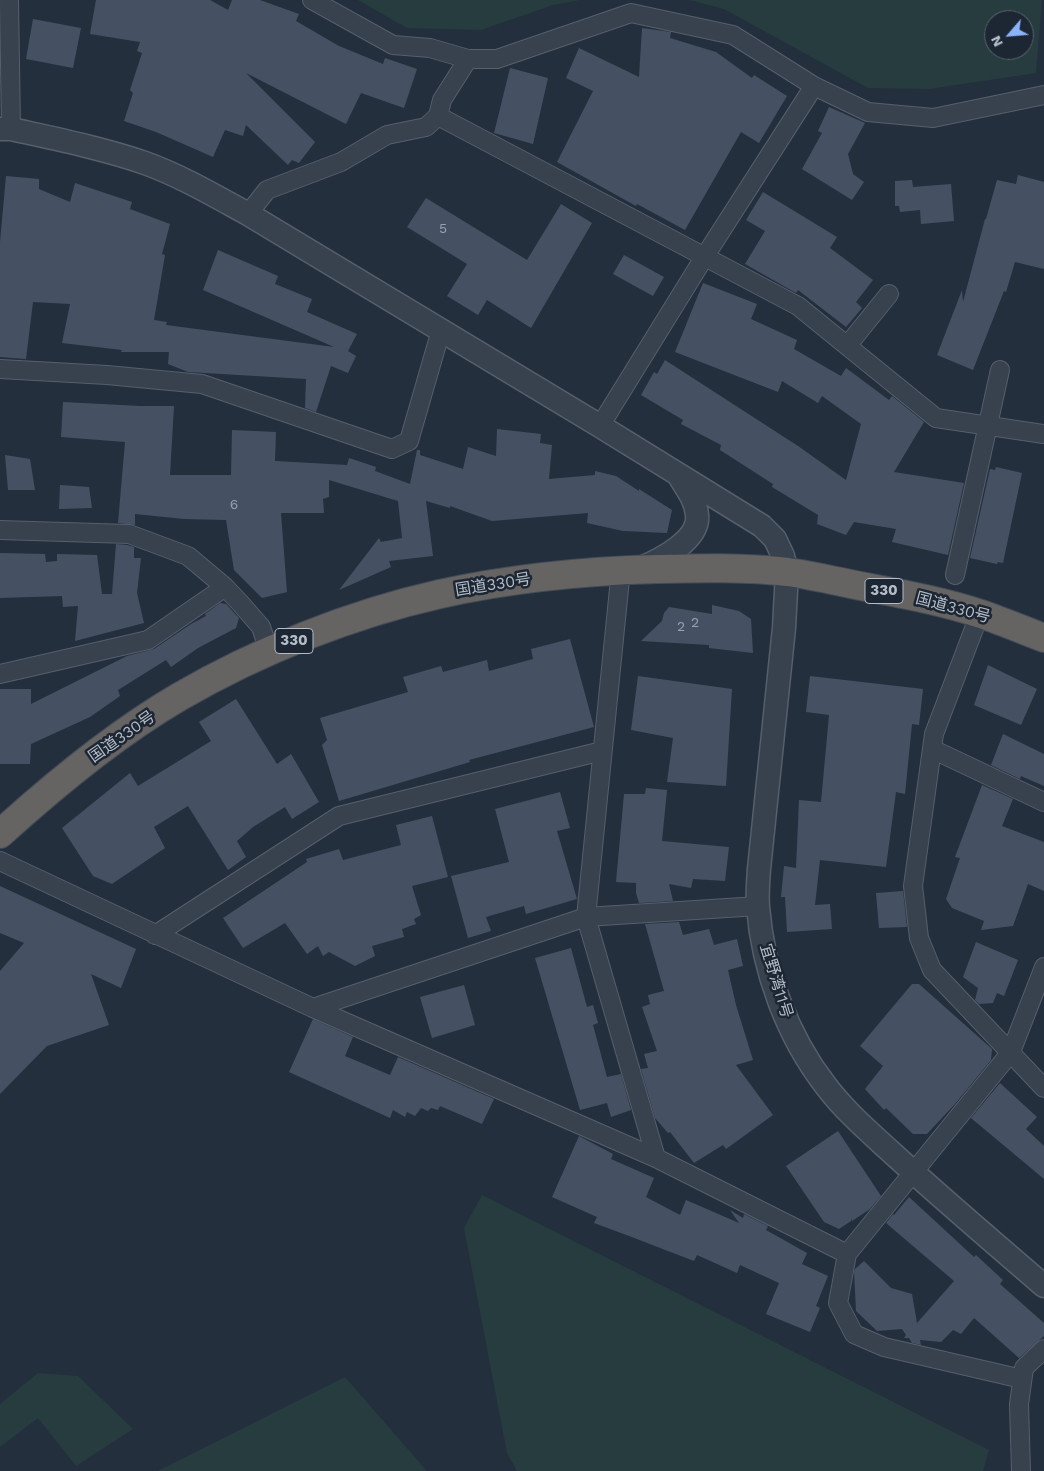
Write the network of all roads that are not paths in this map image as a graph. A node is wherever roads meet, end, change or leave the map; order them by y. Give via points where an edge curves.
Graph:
1 (9, 0) edge
2 (312, 0) edge
3 (468, 59) junction
4 (814, 86) junction
5 (1044, 95) edge
6 (438, 116) junction
7 (6, 129) edge
8 (248, 214) junction
9 (705, 256) junction
10 (889, 294) dead end
11 (441, 330) junction
12 (847, 346) junction
13 (0, 369) edge
14 (1000, 370) dead end
15 (600, 426) junction
16 (988, 427) junction
17 (1044, 434) edge
18 (677, 474) junction
19 (0, 529) edge
20 (629, 569) junction
21 (787, 572) junction
22 (955, 575) dead end
23 (225, 587) junction
24 (980, 613) junction
25 (1044, 638) edge
26 (269, 652) junction
27 (0, 674) edge
28 (932, 748) junction
29 (602, 751) junction
30 (1044, 802) edge
31 (0, 834) edge
32 (0, 862) edge
33 (758, 906) junction
34 (586, 918) junction
35 (155, 935) junction
36 (1044, 967) edge
37 (313, 1008) junction
38 (1011, 1052) junction
39 (1044, 1088) edge
40 (656, 1158) junction
41 (913, 1173) junction
42 (847, 1254) junction
43 (1044, 1286) edge
44 (1044, 1349) edge
45 (1022, 1379) junction
46 (1021, 1471) edge

1 - 7 street
2 - 3 street via 393,45 430,48
3 - 4 street via 497,59 631,13 733,35
3 - 6 street via 442,100
4 - 5 street via 868,112 933,118
4 - 9 street
6 - 8 street via 426,127 387,135 341,162 267,190
6 - 9 street
7 - 8 street via 83,145 146,164
8 - 11 street
9 - 12 street via 798,306
9 - 15 street
10 - 12 street
11 - 13 street via 409,440 392,449 202,384
11 - 15 street
12 - 16 street via 936,418
14 - 16 street
15 - 18 street
16 - 17 street
16 - 22 street
18 - 20 street via 692,498 697,516 694,529 681,545 657,562
18 - 21 street via 762,526 774,539
19 - 23 street via 128,534 188,556
20 - 21 highway, 国道330号 / 330 via 708,567
20 - 26 highway, 国道330号 / 330 via 514,580 440,594 362,616
20 - 29 street
21 - 24 highway, 国道330号 / 330
21 - 33 street, 宜野湾11号
23 - 26 street via 261,628
23 - 27 street via 148,640
24 - 25 highway, 国道330号 / 330
24 - 28 street via 934,734
26 - 31 highway, 国道330号 / 330 via 178,698 126,732 77,768
28 - 30 street
28 - 38 street via 914,886 918,938 932,970
29 - 34 street
29 - 35 street via 339,816
32 - 35 street
33 - 34 street
33 - 41 street, 宜野湾11号 via 778,996 806,1057 844,1108
34 - 37 street
34 - 40 street
35 - 37 street
36 - 38 street
37 - 40 street
38 - 39 street
38 - 41 street
40 - 42 street
41 - 42 street
41 - 43 street, 宜野湾11号
42 - 45 street via 838,1303 854,1334 884,1347
44 - 45 street via 1024,1368
45 - 46 street via 1019,1404

